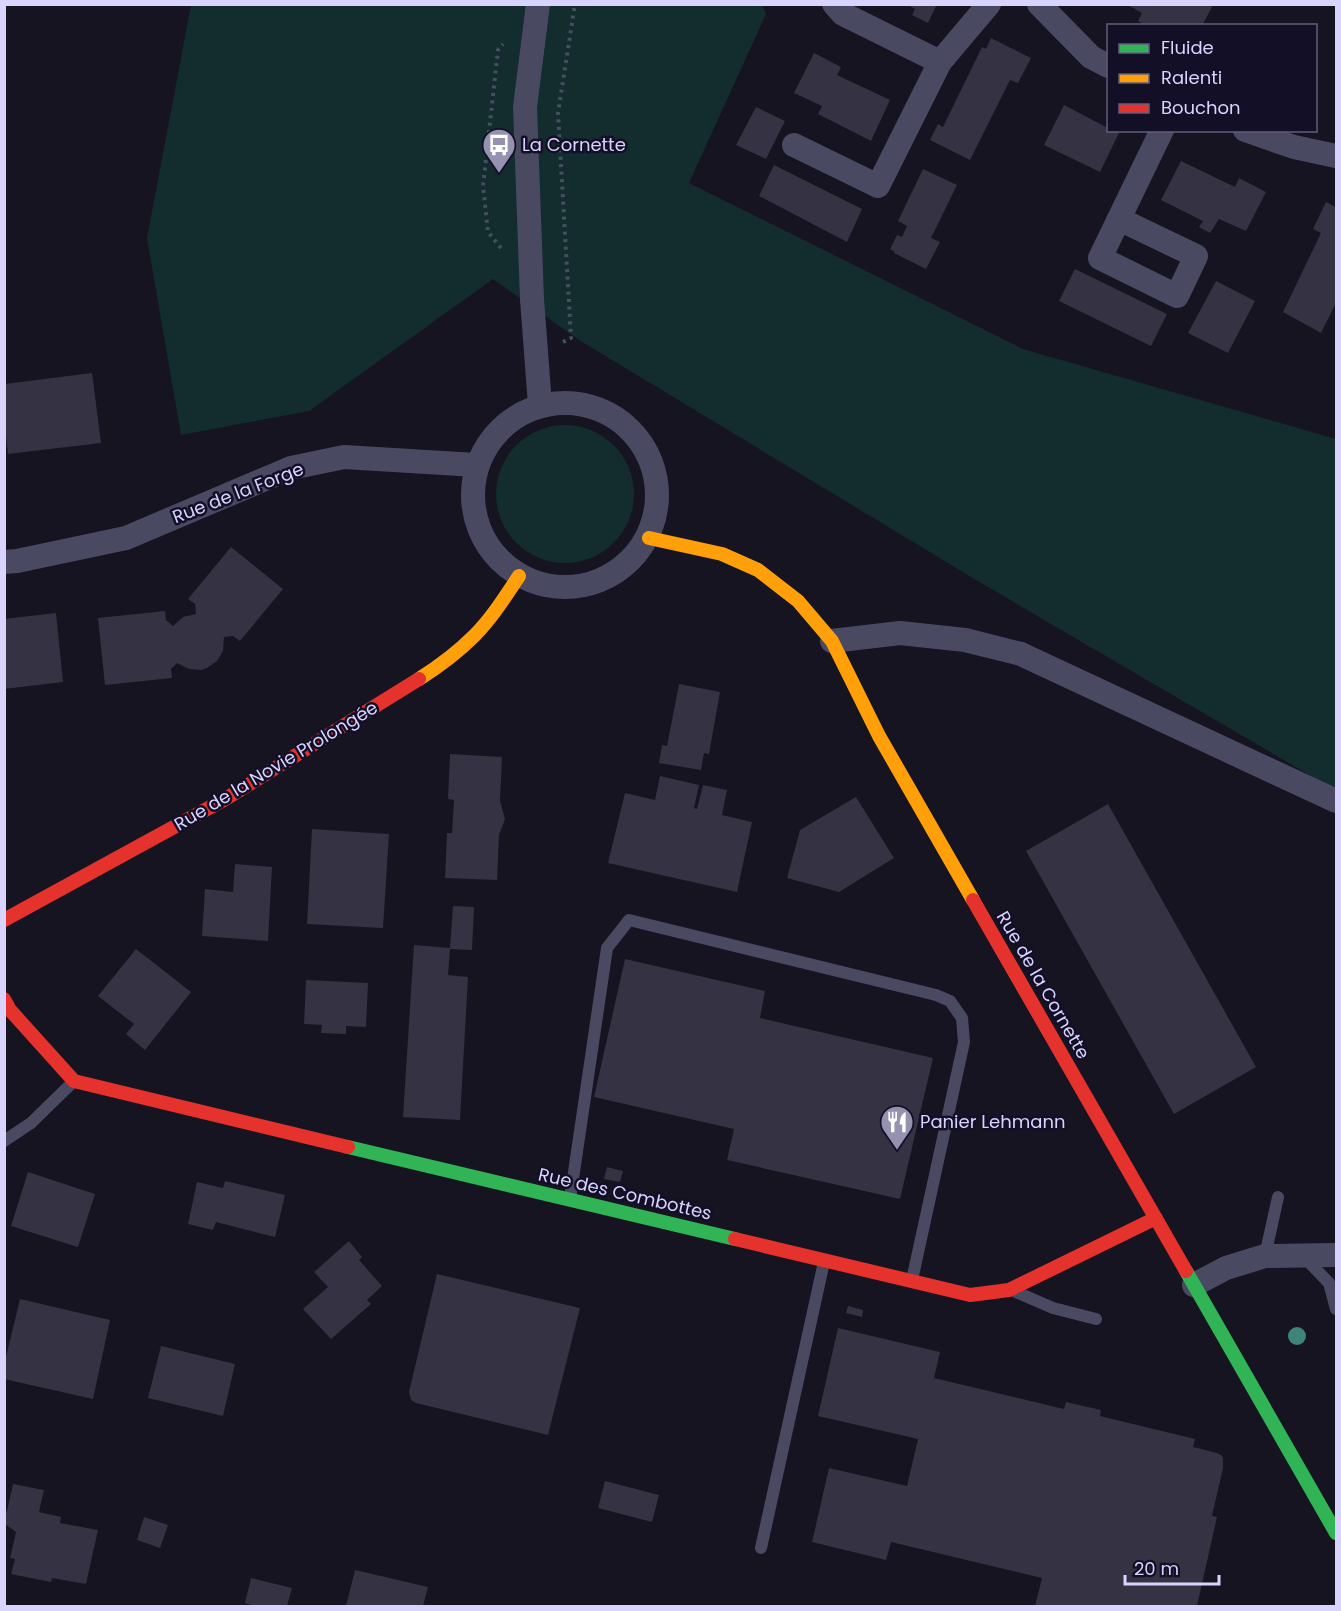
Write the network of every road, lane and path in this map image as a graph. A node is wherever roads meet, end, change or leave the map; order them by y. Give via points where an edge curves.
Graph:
1 (538, 4) edge
2 (575, 4) edge
3 (834, 4) edge
4 (989, 4) edge
5 (1038, 4) edge
6 (940, 62) junction
7 (1107, 65) edge
8 (1161, 132) edge
9 (1251, 132) edge
10 (794, 145) dead end
11 (1336, 156) edge
12 (1119, 219) dead end
13 (536, 357) junction
14 (540, 405) junction
15 (476, 465) junction
16 (649, 538) junction
17 (4, 562) edge
18 (519, 576) junction
19 (832, 641) junction
20 (1336, 801) edge
21 (4, 920) edge
22 (4, 999) edge
23 (74, 1081) junction
24 (4, 1141) edge
25 (1278, 1197) dead end
26 (570, 1199) junction
27 (1156, 1218) junction
28 (1336, 1255) edge
29 (1265, 1256) junction
30 (1303, 1256) junction
31 (825, 1260) junction
32 (912, 1281) junction
33 (1194, 1285) junction
34 (1010, 1290) junction
35 (1336, 1310) edge
36 (1095, 1319) dead end
37 (1336, 1533) edge
38 (760, 1548) dead end

1 - 13 street via 525,107
2 - 13 path via 558,113 571,338
3 - 6 street via 843,14
4 - 6 street
5 - 7 street via 1091,57
6 - 10 street via 878,186
8 - 12 street
9 - 11 street
13 - 14 street
14 - 15 street via 503,424
14 - 16 street via 576,402 605,411 628,428 646,451 656,478 657,507
15 - 17 street, Rue de la Forge via 344,457 291,468 126,538
15 - 18 street via 471,497 477,528 494,556
16 - 18 street via 632,560 607,578 578,587 548,586
16 - 19 street, Rue de la Cornette via 722,554 758,570 798,601
18 - 21 street, Rue de la Novie Prolongée via 474,636 436,668 227,798
19 - 20 street via 900,633 965,640 1021,654
19 - 27 street, Rue de la Cornette via 879,736
22 - 23 street
23 - 24 lane via 31,1123
23 - 26 street, Rue des Combottes
25 - 29 lane
26 - 31 street, Rue des Combottes
26 - 32 lane via 607,948 629,920 950,1001 962,1018 964,1042
27 - 33 street, Rue de la Cornette
27 - 34 street, Rue des Combottes
28 - 30 street
29 - 30 street
29 - 33 street via 1226,1268
30 - 35 lane via 1329,1283
31 - 32 street, Rue des Combottes
31 - 38 lane
32 - 34 street, Rue des Combottes via 970,1295
33 - 37 street, Rue de la Cornette
34 - 36 lane via 1053,1308

